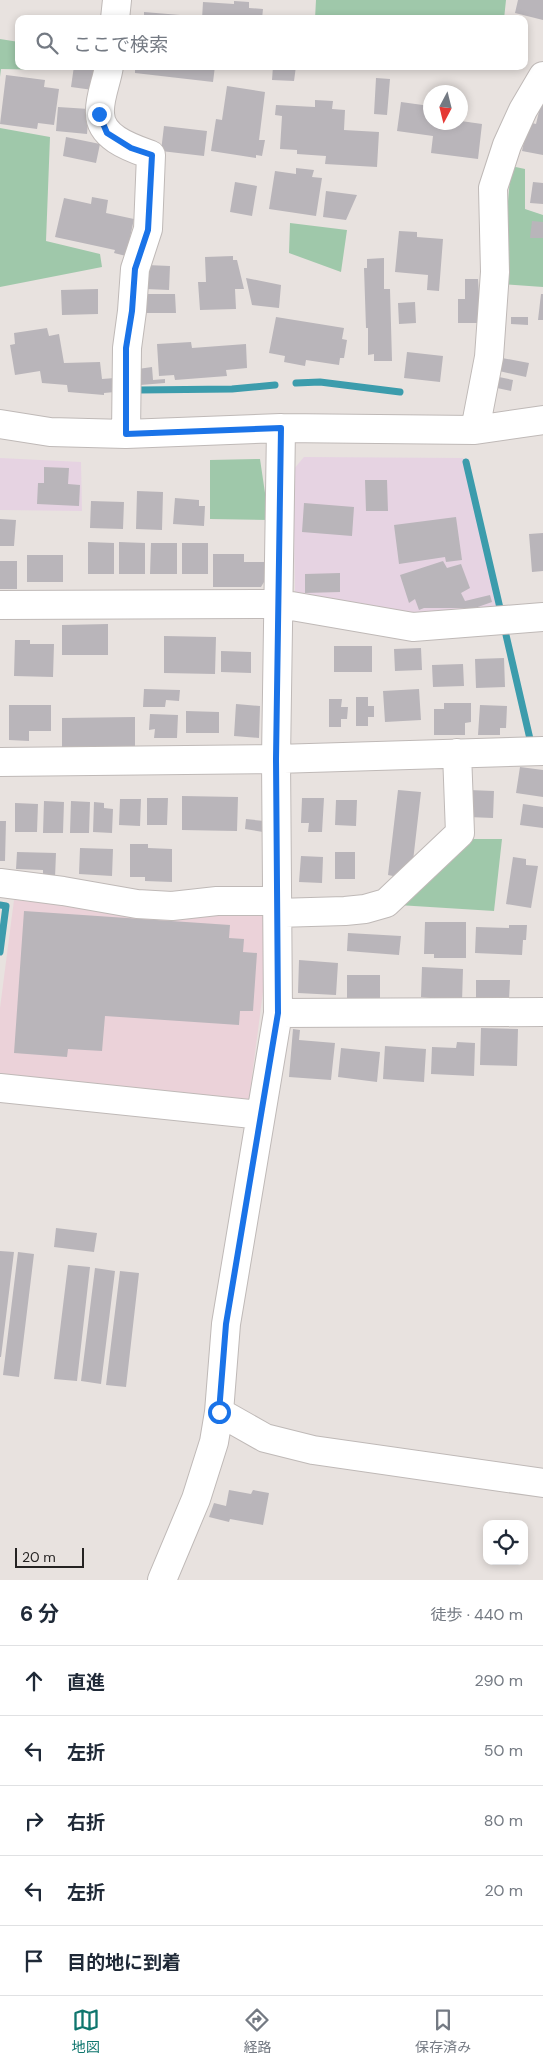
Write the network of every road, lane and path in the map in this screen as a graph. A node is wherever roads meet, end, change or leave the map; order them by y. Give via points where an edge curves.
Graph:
1 (117, 0) edge
2 (115, 15) edge
3 (108, 70) edge
4 (543, 76) edge
5 (543, 420) edge
6 (0, 424) edge
7 (281, 428) junction
8 (475, 430) junction
9 (126, 434) junction
10 (280, 604) junction
11 (0, 605) edge
12 (543, 617) edge
13 (543, 751) edge
14 (457, 754) junction
15 (276, 759) junction
16 (0, 762) edge
17 (0, 883) edge
18 (277, 907) junction
19 (543, 1012) edge
20 (278, 1013) junction
21 (0, 1088) edge
22 (261, 1115) junction
23 (219, 1412) junction
24 (543, 1483) edge
25 (162, 1580) edge

1 - 2 street
3 - 9 street via 99,114 107,133 131,148 152,155 148,230 135,269 126,348
4 - 8 street via 507,145 493,188 495,272 489,357
5 - 8 street
6 - 9 street via 50,432
7 - 8 street
7 - 9 street
7 - 10 street
10 - 11 street
10 - 12 street via 413,627
10 - 15 street
13 - 14 street
14 - 15 street
14 - 18 street via 460,833 386,903 345,911
15 - 16 street
15 - 18 street
17 - 18 street via 137,904 172,906 217,901
18 - 20 street
19 - 20 street
20 - 22 street
21 - 22 street
22 - 23 street via 226,1324
23 - 24 street via 265,1438 312,1450
23 - 25 street via 214,1442 196,1499

